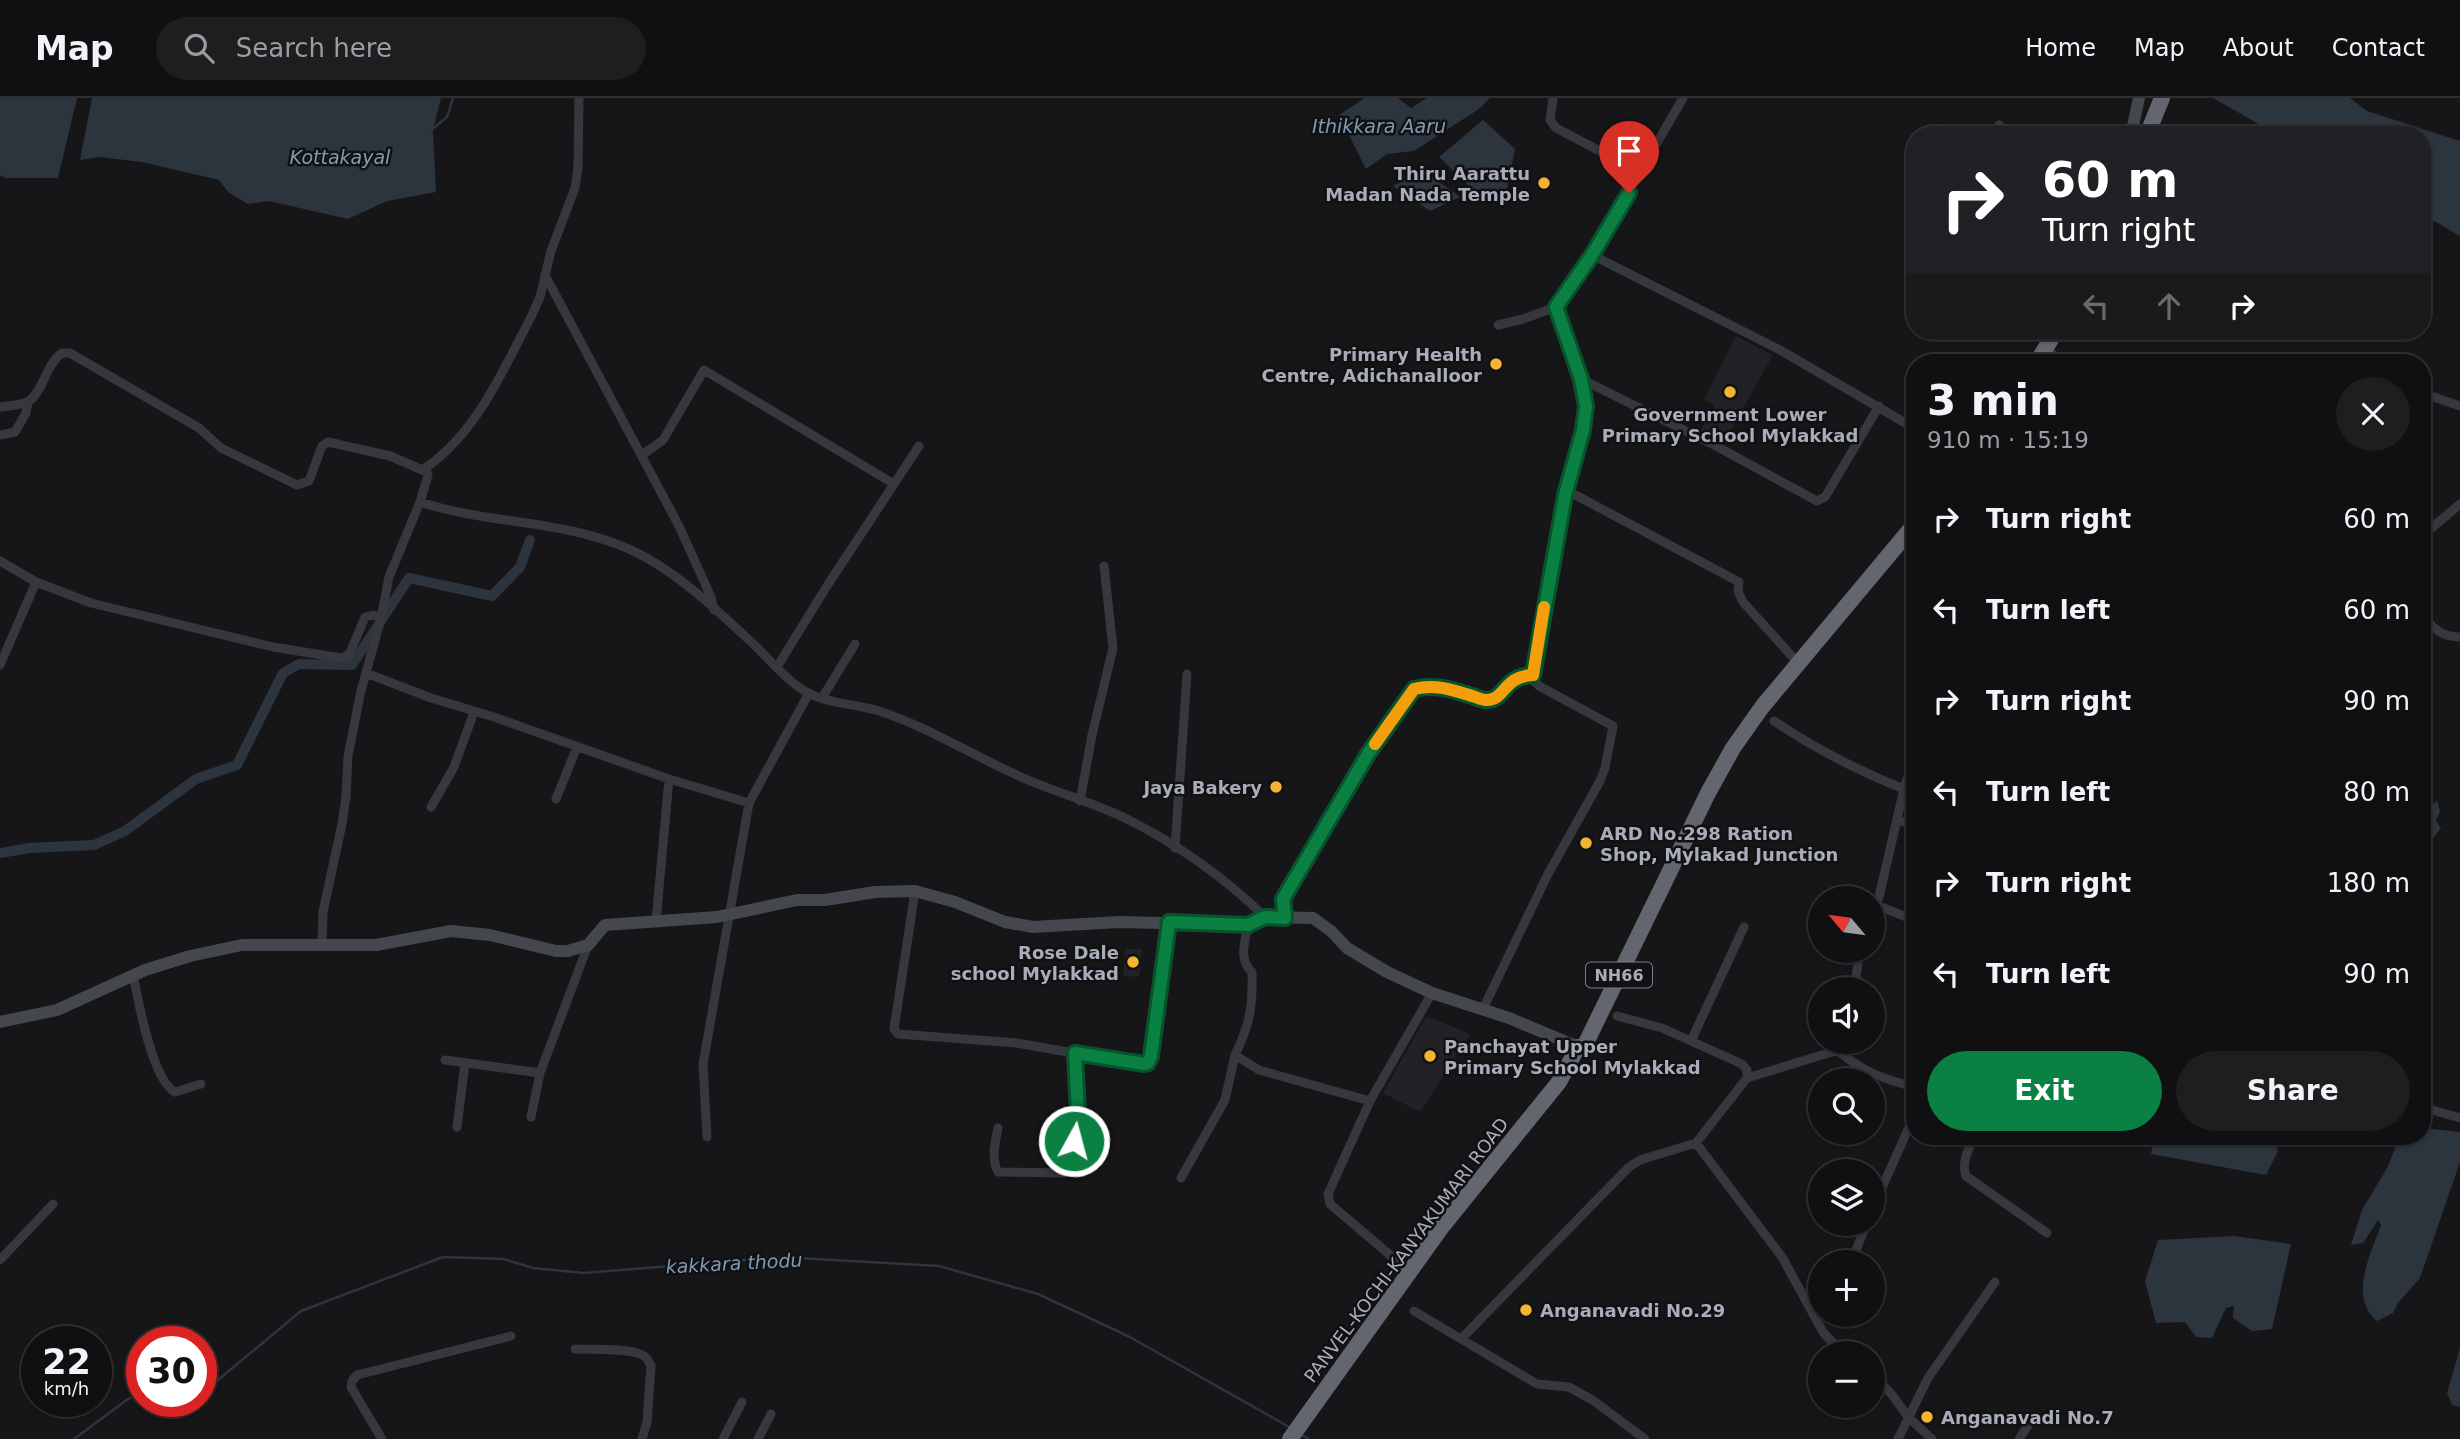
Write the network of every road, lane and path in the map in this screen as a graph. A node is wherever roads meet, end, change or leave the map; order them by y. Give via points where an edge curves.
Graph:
1 (579, 98) edge
2 (1553, 98) edge
3 (1683, 98) edge
4 (2139, 98) edge
5 (2161, 100) edge
6 (2133, 126) edge
7 (2151, 126) edge
8 (1642, 173) junction
9 (1592, 255) junction
10 (545, 275) junction
11 (1556, 307) junction
12 (1498, 325) dead end
13 (2051, 340) edge
14 (2047, 347) junction
15 (2042, 354) edge
16 (2052, 354) edge
17 (1581, 379) junction
18 (2431, 396) edge
19 (28, 402) junction
20 (1879, 406) junction
21 (2460, 406) edge
22 (0, 407) edge
23 (1906, 423) edge
24 (0, 435) edge
25 (919, 446) dead end
26 (642, 456) junction
27 (424, 469) junction
28 (894, 484) junction
29 (1566, 490) junction
30 (420, 502) junction
31 (2460, 504) edge
32 (2431, 528) edge
33 (1906, 535) edge
34 (0, 561) edge
35 (1104, 566) dead end
36 (36, 582) junction
37 (715, 610) junction
38 (381, 618) junction
39 (2431, 627) edge
40 (2460, 637) edge
41 (855, 644) dead end
42 (1798, 663) junction
43 (0, 665) edge
44 (777, 667) junction
45 (366, 673) junction
46 (1187, 674) dead end
47 (1533, 675) junction
48 (808, 693) junction
49 (822, 698) junction
50 (474, 712) junction
51 (1774, 721) dead end
52 (577, 747) junction
53 (669, 779) junction
54 (1906, 783) edge
55 (1904, 789) junction
56 (556, 799) dead end
57 (1080, 801) junction
58 (749, 803) junction
59 (431, 807) dead end
60 (1898, 820) junction
61 (1906, 824) edge
62 (1175, 848) junction
63 (1881, 886) edge
64 (915, 891) junction
65 (1885, 909) edge
66 (729, 915) junction
67 (1265, 917) junction
68 (1906, 917) edge
69 (1285, 918) junction
70 (656, 921) junction
71 (1169, 922) junction
72 (1248, 925) junction
73 (1744, 927) dead end
74 (322, 945) junction
75 (588, 945) junction
76 (133, 974) junction
77 (1432, 993) junction
78 (1483, 1009) junction
79 (1617, 1016) dead end
80 (0, 1023) edge
81 (1691, 1041) junction
82 (1578, 1047) junction
83 (1075, 1053) junction
84 (1825, 1054) edge
85 (1842, 1054) edge
86 (1236, 1055) junction
87 (445, 1060) dead end
88 (465, 1063) junction
89 (540, 1073) junction
90 (1747, 1078) junction
91 (201, 1084) dead end
92 (1906, 1085) edge
93 (1370, 1101) junction
94 (2431, 1110) edge
95 (531, 1117) dead end
96 (2460, 1118) edge
97 (457, 1127) dead end
98 (998, 1128) dead end
99 (1906, 1134) edge
100 (707, 1138) dead end
101 (1696, 1143) junction
102 (1971, 1145) edge
103 (1181, 1178) dead end
104 (1885, 1181) edge
105 (53, 1204) dead end
106 (2048, 1233) dead end
107 (0, 1260) edge
108 (1410, 1272) junction
109 (1996, 1282) dead end
110 (1808, 1302) edge
111 (1414, 1311) dead end
112 (1821, 1327) edge
113 (512, 1336) dead end
114 (1461, 1339) junction
115 (1831, 1341) edge
116 (575, 1349) dead end
117 (1885, 1387) edge
118 (742, 1402) dead end
119 (771, 1414) dead end
120 (1908, 1417) junction
121 (2029, 1424) dead end
122 (382, 1439) edge
123 (642, 1439) edge
124 (723, 1439) edge
125 (758, 1439) edge
126 (1290, 1439) edge
127 (1646, 1439) edge
128 (1898, 1439) edge
129 (1933, 1439) edge
130 (2019, 1439) edge

1 - 10 street via 575,188
2 - 8 street via 1550,120 1556,128
3 - 8 street
4 - 6 main road
5 - 7 highway
8 - 9 street
9 - 11 street
9 - 20 street
10 - 26 street
10 - 27 street via 532,315 474,420 455,444
11 - 12 street
11 - 17 street
13 - 14 highway
14 - 15 highway
14 - 16 street
17 - 20 street via 1817,500 1825,496
17 - 29 street via 1586,404 1583,430
18 - 21 street
19 - 22 street
19 - 24 street via 15,432
19 - 27 street via 55,358 70,354 199,428 221,448 297,485 309,481 322,446 328,442
20 - 23 street
25 - 28 street
26 - 28 street via 663,440 704,370
26 - 37 street via 680,526
27 - 30 street via 428,475
28 - 44 street
29 - 42 street via 1739,582 1743,602
29 - 47 street
30 - 37 street via 626,547
30 - 38 street via 389,577
31 - 32 street
33 - 42 highway, PANVEL-KOCHI-KANYAKUMARI ROAD / NH66
34 - 36 street
35 - 57 street via 1113,648
36 - 38 street via 91,603 341,659 349,655 365,617
36 - 43 street
37 - 44 street
38 - 45 street
39 - 40 street via 2448,637
41 - 49 street
42 - 82 highway, PANVEL-KOCHI-KANYAKUMARI ROAD / NH66 via 1733,748 1707,793 1584,1047
44 - 48 street
45 - 50 street
45 - 74 street via 348,756 346,797 323,912
46 - 62 street
47 - 69 street via 1509,681 1500,695 1487,700 1427,685 1414,689 1368,754 1283,899
47 - 78 street via 1539,686 1613,726 1600,781 1548,874
48 - 49 street
48 - 58 street
49 - 57 street via 879,711
50 - 52 street
50 - 59 street via 454,767
51 - 55 street via 1832,757
52 - 53 street
52 - 56 street
53 - 58 street
53 - 70 street
54 - 55 street
55 - 60 street
57 - 62 street via 1127,819
58 - 66 street
60 - 61 street
60 - 63 street
62 - 67 street via 1238,891
64 - 66 main road via 797,900
64 - 71 main road via 1033,927
64 - 83 street via 895,1032
65 - 68 street
66 - 70 main road
66 - 100 street via 703,1064
67 - 69 main road
67 - 72 main road
69 - 77 main road via 1313,918 1347,948
70 - 75 main road via 606,925
71 - 72 main road
71 - 83 street via 1148,1063
72 - 86 street via 1243,957 1252,972 1252,1000 1248,1029
73 - 81 street
74 - 75 main road via 393,944 451,930 556,951
74 - 76 main road via 242,945
75 - 89 street
76 - 80 main road via 57,1010
76 - 91 street via 141,1018 163,1083 175,1092
77 - 78 main road
77 - 93 street
78 - 82 main road
79 - 81 street
81 - 90 street via 1742,1064
82 - 108 highway, PANVEL-KOCHI-KANYAKUMARI ROAD / NH66 via 1559,1082
83 - 98 street via 1078,1115 1065,1174 998,1172 994,1155
84 - 90 street
85 - 92 street via 1878,1076
86 - 93 street via 1259,1070
86 - 103 street via 1225,1100
87 - 88 street
88 - 89 street
88 - 97 street
89 - 95 street
90 - 101 street
93 - 108 street via 1328,1201
94 - 96 street
99 - 104 street
101 - 110 street via 1782,1256
101 - 114 street via 1629,1167
102 - 106 street via 1965,1160 1966,1176
105 - 107 street
108 - 126 highway, PANVEL-KOCHI-KANYAKUMARI ROAD / NH66
109 - 120 street via 1928,1377
111 - 114 street
112 - 115 street
113 - 122 street via 357,1375 351,1387
114 - 127 street via 1537,1384 1577,1391
116 - 123 street via 628,1352 647,1358 651,1366
117 - 120 street
118 - 124 street
119 - 125 street
120 - 128 street
120 - 129 street
121 - 130 street

